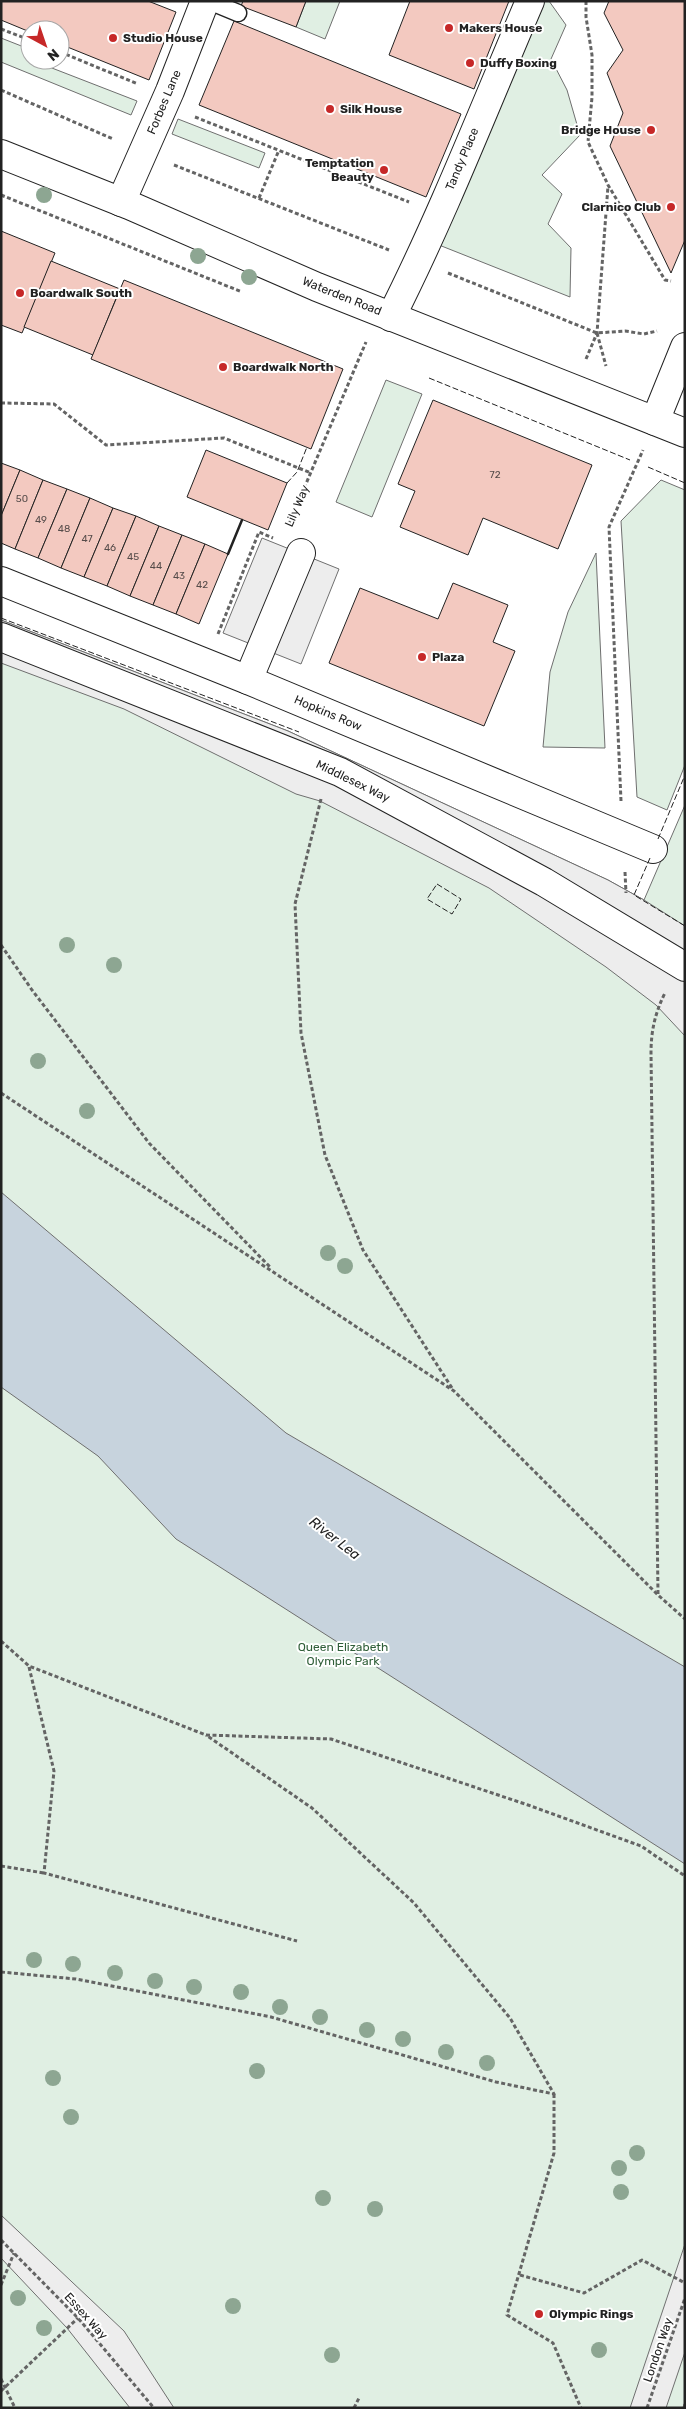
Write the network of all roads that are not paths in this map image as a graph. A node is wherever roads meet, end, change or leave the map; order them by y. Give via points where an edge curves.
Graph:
1 (207, 1) edge
2 (530, 1) edge
3 (238, 13) dead end
4 (1, 154) edge
5 (121, 202) junction
6 (391, 317) junction
7 (685, 347) edge
8 (654, 421) junction
9 (685, 433) edge
10 (290, 542) road end
11 (1, 581) edge
12 (1, 637) edge
13 (248, 680) junction
14 (653, 849) dead end
15 (682, 965) edge

1 - 3 lane
1 - 5 street, Forbes Lane
2 - 6 street, Tandy Place via 420,262
4 - 5 street, Waterden Road
5 - 6 street, Waterden Road
6 - 8 street, Waterden Road
7 - 8 street
8 - 9 street, Waterden Road
10 - 13 street
11 - 13 street, Hopkins Row
12 - 15 street, Middlesex Way via 340,772 544,882
13 - 14 street, Hopkins Row

